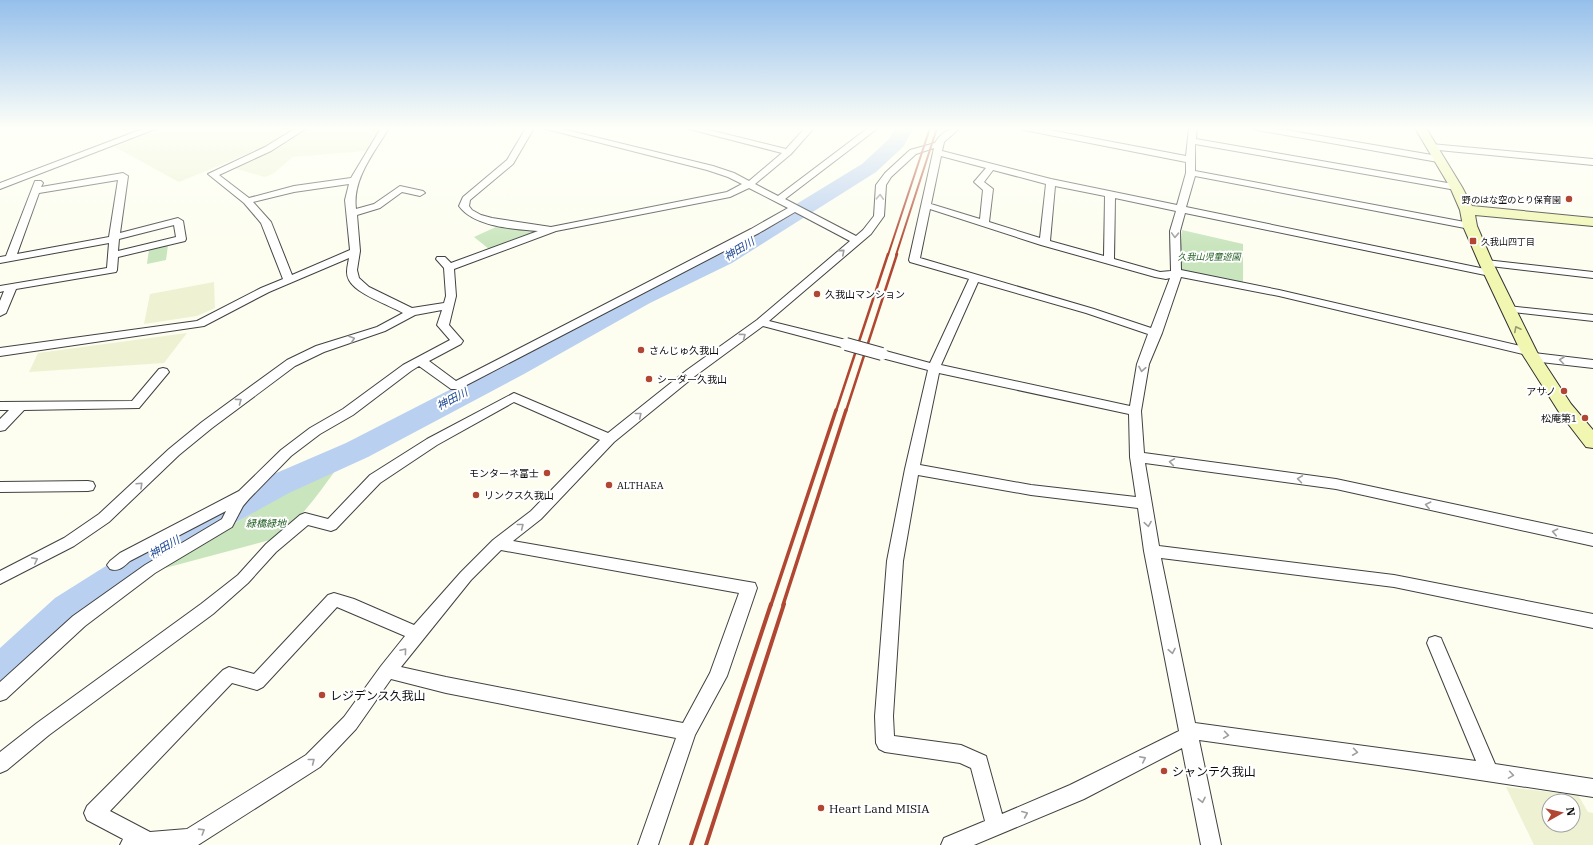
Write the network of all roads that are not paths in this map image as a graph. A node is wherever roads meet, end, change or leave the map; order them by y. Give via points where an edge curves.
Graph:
1 (50, 167) edge
2 (227, 167) edge
3 (361, 167) edge
4 (504, 167) edge
5 (708, 167) edge
6 (770, 167) edge
7 (821, 167) edge
8 (896, 167) edge
9 (935, 167) edge
10 (991, 167) edge
11 (993, 167) edge
12 (1191, 167) edge
13 (1343, 167) edge
14 (1443, 167) edge
15 (43, 170) junction
16 (1191, 173) junction
17 (354, 180) junction
18 (1051, 182) junction
19 (750, 184) junction
20 (0, 186) edge
21 (1456, 187) junction
22 (35, 191) junction
23 (420, 193) dead end
24 (1110, 195) junction
25 (778, 200) junction
26 (247, 201) junction
27 (926, 205) junction
28 (796, 209) junction
29 (1180, 210) junction
30 (1467, 210) junction
31 (352, 214) junction
32 (1593, 222) edge
33 (984, 224) junction
34 (1470, 226) junction
35 (554, 229) junction
36 (114, 238) junction
37 (856, 240) junction
38 (1045, 243) junction
39 (355, 251) junction
40 (114, 255) junction
41 (5, 259) edge
42 (1109, 260) junction
43 (1488, 268) junction
44 (1176, 273) junction
45 (1593, 275) edge
46 (974, 277) junction
47 (289, 280) junction
48 (12, 287) junction
49 (0, 289) edge
50 (449, 305) junction
51 (1508, 309) junction
52 (412, 312) junction
53 (0, 313) edge
54 (1593, 318) edge
55 (761, 322) junction
56 (1156, 333) junction
57 (0, 352) edge
58 (1530, 354) junction
59 (420, 361) junction
60 (1593, 364) edge
61 (934, 368) junction
62 (163, 372) dead end
63 (0, 406) edge
64 (20, 407) junction
65 (1135, 411) junction
66 (0, 427) edge
67 (609, 440) junction
68 (1593, 442) edge
69 (1137, 458) junction
70 (912, 469) junction
71 (88, 486) dead end
72 (0, 487) edge
73 (1145, 503) junction
74 (237, 505) junction
75 (1593, 540) edge
76 (498, 544) junction
77 (1152, 551) junction
78 (115, 565) dead end
79 (0, 578) edge
80 (1593, 621) edge
81 (418, 634) junction
82 (1435, 644) dead end
83 (387, 670) junction
84 (0, 693) edge
85 (687, 732) junction
86 (1188, 734) junction
87 (0, 764) edge
88 (1489, 771) junction
89 (1593, 788) edge
90 (996, 826) junction
91 (135, 841) edge
92 (648, 845) edge
93 (951, 845) edge
94 (1211, 845) edge

1 - 15 street
2 - 26 street via 213,174
3 - 17 street
4 - 35 street via 466,199 466,210 498,223
5 - 19 street
6 - 19 street
7 - 25 street
37 -> 8 street via 867,232 879,216 881,185
9 - 27 street
10 - 33 street via 978,182 988,189
11 - 18 street
12 - 16 street
13 - 21 street
14 - 21 street
15 - 20 street
15 - 22 street
16 - 29 street
16 - 34 street
17 - 26 street
17 - 31 street via 350,200
18 - 24 street
18 - 38 street
19 - 25 street
19 - 35 street via 730,194
21 - 30 street
22 - 36 street via 123,176
22 - 41 street
23 - 31 street via 400,189 377,206
24 - 29 street
24 - 42 street
25 - 28 street
26 - 47 street via 266,222
27 - 33 street
27 - 46 street via 914,260
28 - 37 street
28 - 59 street via 455,386
29 - 43 street
29 -> 44 street via 1175,231
30 - 32 street
30 - 34 street
31 - 39 street
33 - 38 street
34 - 43 street
35 - 50 street via 445,263 451,296
36 - 40 street
36 - 40 street via 178,221 181,240
36 - 41 street
55 -> 37 street
38 - 42 street
39 - 47 street
39 - 52 street via 352,270 354,279 365,289
40 - 48 street via 112,270
42 - 44 street via 1159,275
43 - 45 street
43 - 51 street
44 - 56 street
44 - 58 street via 1279,293
46 - 56 street
46 - 61 street
47 - 57 street via 200,324
48 - 49 street
48 - 53 street
50 - 52 street
50 - 59 street via 443,325 457,341
51 - 54 street
58 -> 51 street
79 -> 52 street via 69,542 104,518 180,447 292,363 320,349 382,329
55 - 61 street, bridge
67 -> 55 street via 691,373
56 -> 65 street via 1143,364
60 -> 58 street
58 - 68 street via 1565,408
59 - 74 street via 286,453
61 - 65 street via 1008,386
61 - 70 street
62 - 64 street via 136,404
63 - 64 street
64 - 66 street
65 - 69 street
76 -> 67 street via 536,515
67 - 87 street via 514,396 432,442 375,479 331,525 305,519 271,548 243,579 207,609 43,729
69 - 73 street
75 -> 69 street via 1336,484
70 - 73 street via 1031,490
70 - 90 street via 895,561 884,716 885,743 961,754 979,762
71 - 72 street
73 -> 77 street
74 - 78 street
74 - 84 street via 228,523 150,569 79,621
76 - 81 street via 461,582
76 - 85 street via 750,588 718,676
77 - 80 street via 1394,581
77 -> 86 street
83 -> 81 street
81 - 91 street via 334,600 257,682 229,675 94,813
82 - 88 street
83 - 85 street via 454,686
91 -> 83 street via 190,839 313,761 350,723
85 - 92 street
86 -> 88 street via 1196,731
90 -> 86 street via 1077,792
86 -> 94 street
88 -> 89 street
90 - 93 street

